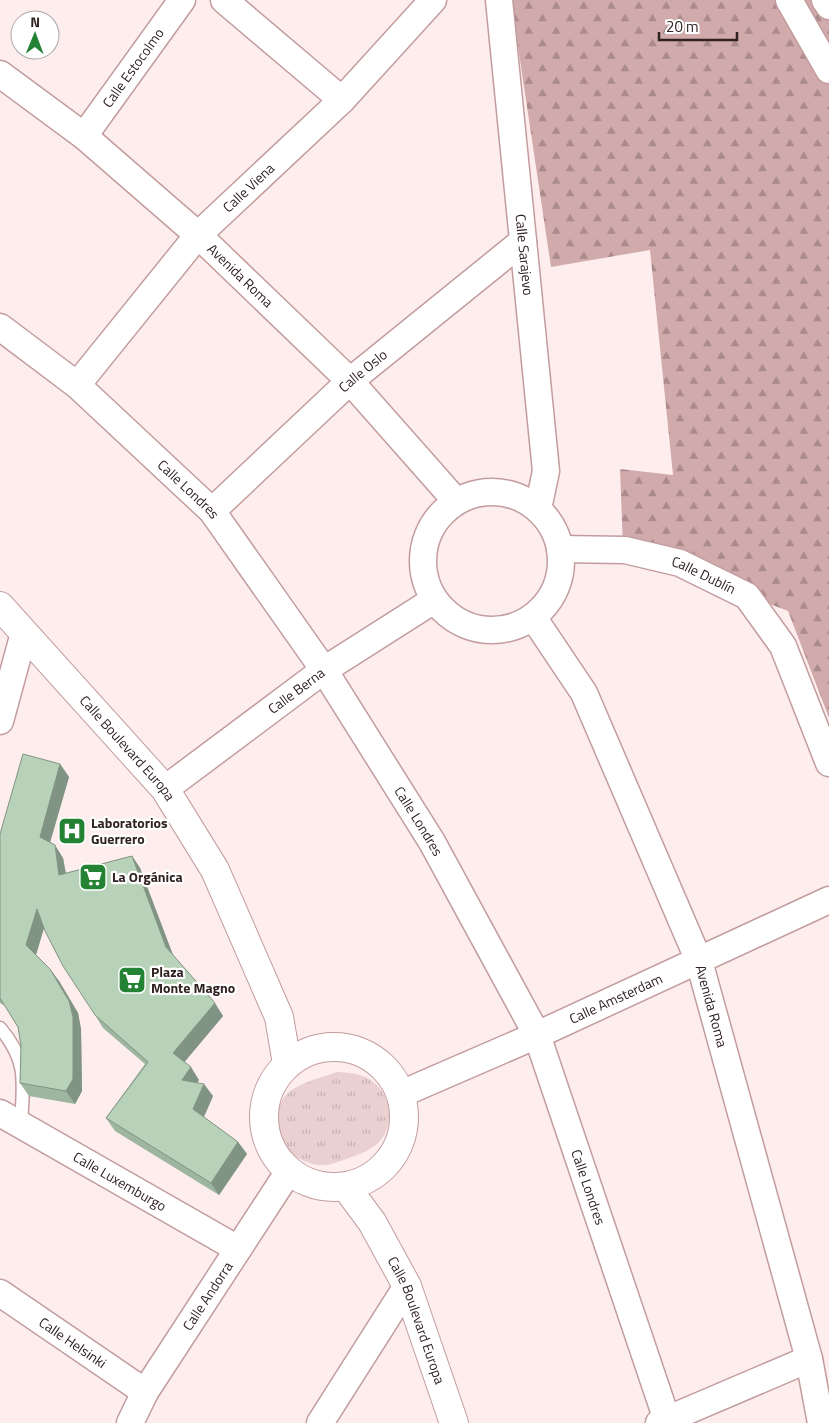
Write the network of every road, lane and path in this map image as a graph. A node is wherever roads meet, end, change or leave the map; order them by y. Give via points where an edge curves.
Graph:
1 (182, 0) edge
2 (224, 0) edge
3 (433, 0) edge
4 (499, 0) edge
5 (789, 0) edge
6 (825, 0) edge
7 (829, 6) edge
8 (829, 70) edge
9 (0, 74) edge
10 (342, 100) junction
11 (84, 136) junction
12 (198, 234) junction
13 (523, 241) junction
14 (0, 327) edge
15 (350, 381) junction
16 (77, 385) junction
17 (456, 501) junction
18 (538, 509) junction
19 (212, 511) junction
20 (560, 550) junction
21 (434, 600) junction
22 (0, 606) edge
23 (533, 617) junction
24 (24, 633) junction
25 (324, 670) junction
26 (0, 721) edge
27 (829, 763) edge
28 (165, 789) junction
29 (829, 900) edge
30 (699, 961) junction
31 (279, 1017) junction
32 (0, 1028) edge
33 (537, 1035) junction
34 (316, 1049) junction
35 (287, 1064) junction
36 (401, 1094) junction
37 (10, 1119) edge
38 (289, 1171) junction
39 (373, 1176) junction
40 (346, 1186) junction
41 (372, 1222) junction
42 (238, 1248) junction
43 (407, 1286) junction
44 (0, 1293) edge
45 (809, 1359) junction
46 (145, 1392) junction
47 (665, 1422) edge
48 (130, 1423) edge
49 (320, 1423) edge
50 (454, 1423) edge
51 (821, 1423) edge

1 - 11 street, Calle Estocolmo
2 - 10 street
3 - 10 street, Calle Viena
4 - 13 street, Calle Sarajevo
5 - 8 street
6 - 7 street
9 - 11 street, Avenida Roma
10 - 12 street, Calle Viena
11 - 12 street, Avenida Roma
12 - 15 street, Avenida Roma
12 - 16 street, Calle Viena
13 - 15 street, Calle Oslo
13 - 18 street, Calle Sarajevo via 546,471
14 - 16 street, Calle Londres
15 - 17 street, Avenida Roma
15 - 19 street, Calle Oslo
16 - 19 street, Calle Londres
17 - 18 street via 477,493 498,492 519,497
17 - 21 street via 439,515 427,535 422,556 424,579
18 - 20 street via 553,527
19 - 25 street, Calle Londres
20 - 23 street via 561,568 556,587
20 - 27 street, Calle Dublín via 625,550 680,563 746,596 783,646
21 - 23 street via 449,616 468,626 483,629 513,627
21 - 25 street, Calle Berna
22 - 24 main road, Calle Boulevard Europa
23 - 30 street, Avenida Roma via 584,694
24 - 26 street
24 - 28 main road, Calle Boulevard Europa
25 - 28 street, Calle Berna
25 - 33 street, Calle Londres via 432,842
28 - 31 main road, Calle Boulevard Europa via 215,870
29 - 30 street, Calle Amsterdam
30 - 33 street, Calle Amsterdam
30 - 45 street, Avenida Roma
31 - 34 main road, Calle Boulevard Europa
31 - 35 main road, Calle Boulevard Europa
32 - 37 lane via 16,1048 23,1068
33 - 36 street, Calle Amsterdam
33 - 47 street, Calle Londres
34 - 35 main road
34 - 36 main road via 337,1047 358,1051 391,1075
35 - 38 main road via 274,1080 266,1098 263,1119 275,1157
36 - 39 main road via 405,1117 401,1140 390,1160
37 - 42 street, Calle Luxemburgo
38 - 40 main road via 308,1182 330,1188
38 - 42 street, Calle Andorra
39 - 40 main road
39 - 41 main road, Calle Boulevard Europa
40 - 41 main road, Calle Boulevard Europa
41 - 43 main road, Calle Boulevard Europa
42 - 46 street, Calle Andorra
43 - 49 street
43 - 50 main road, Calle Boulevard Europa
44 - 46 street, Calle Helsinki
45 - 47 street
45 - 51 street, Avenida Roma
46 - 48 street, Calle Andorra

